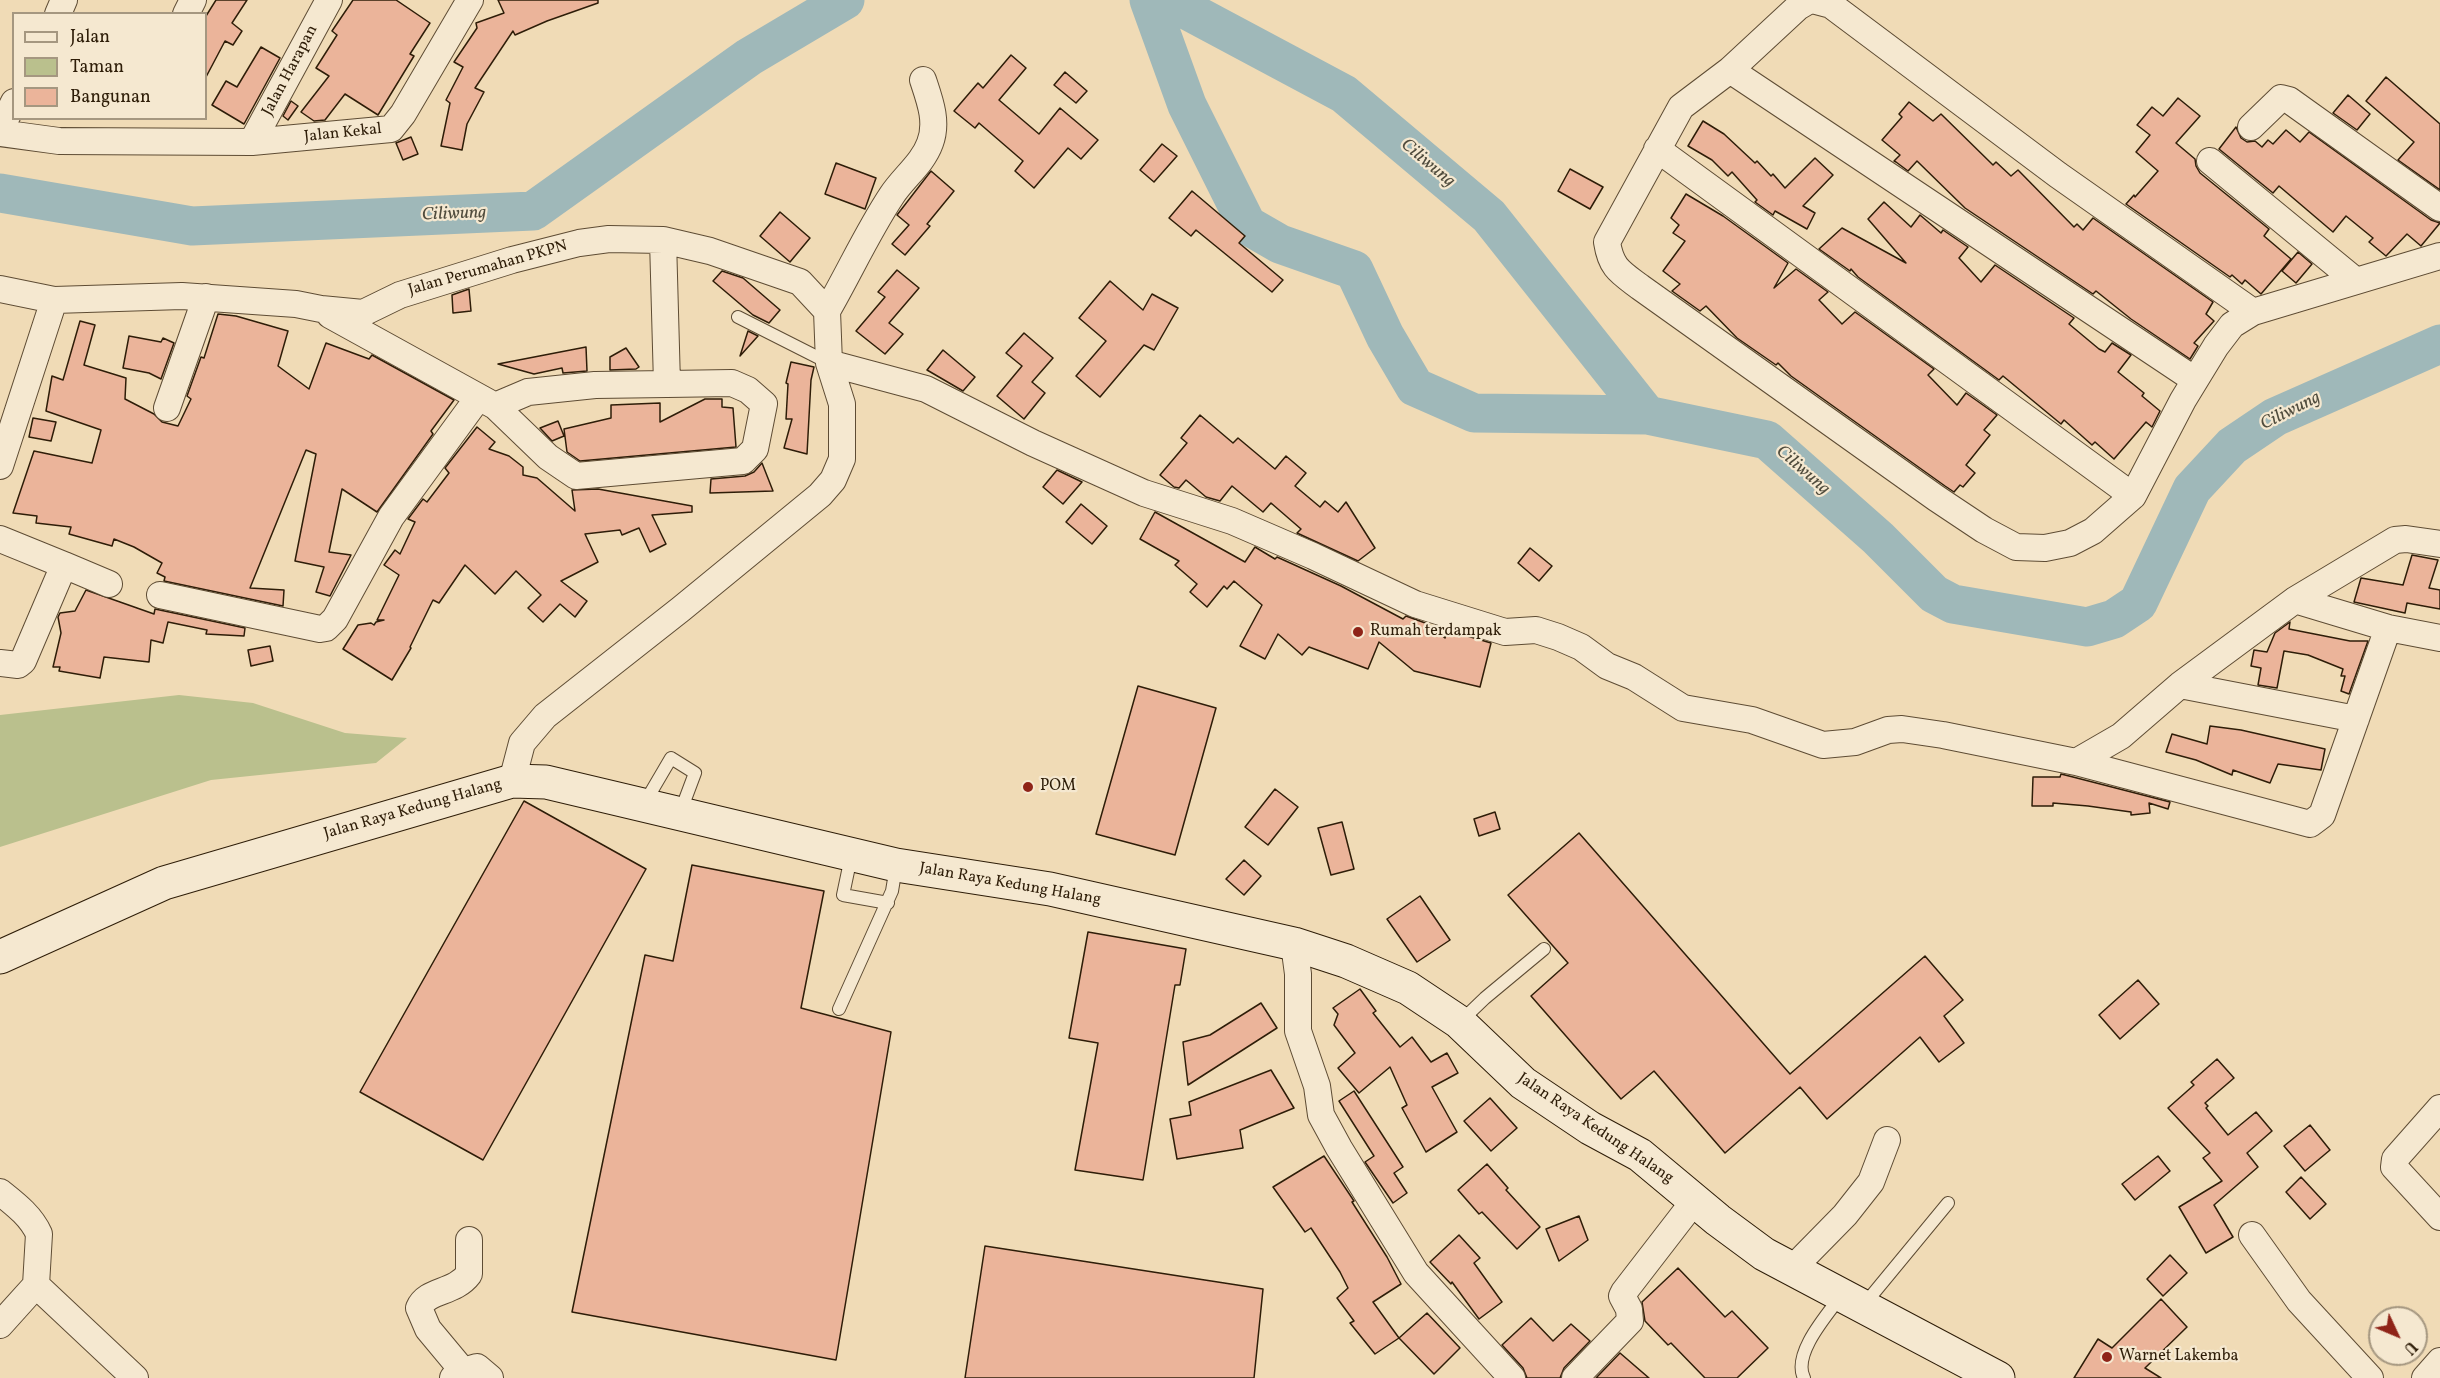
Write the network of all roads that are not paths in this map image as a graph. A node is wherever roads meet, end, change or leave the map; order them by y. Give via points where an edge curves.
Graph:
1 (329, 0) edge
2 (1811, 0) edge
3 (468, 2) edge
4 (1730, 70) junction
5 (923, 80) dead end
6 (12, 106) edge
7 (2252, 127) dead end
8 (131, 129) edge
9 (0, 131) edge
10 (252, 142) junction
11 (1657, 149) junction
12 (2210, 161) dead end
13 (2440, 208) edge
14 (663, 240) junction
15 (2440, 256) edge
16 (2356, 281) junction
17 (0, 290) edge
18 (206, 297) junction
19 (54, 300) junction
20 (321, 309) junction
21 (827, 311) junction
22 (2253, 312) junction
23 (738, 317) dead end
24 (829, 363) junction
25 (2195, 380) junction
26 (667, 384) junction
27 (486, 402) junction
28 (167, 408) dead end
29 (0, 466) edge
30 (2133, 496) junction
31 (0, 539) edge
32 (2440, 544) edge
33 (64, 564) junction
34 (109, 584) dead end
35 (160, 595) dead end
36 (2295, 600) junction
37 (2388, 628) junction
38 (2440, 638) edge
39 (0, 663) edge
40 (2180, 686) junction
41 (2356, 719) junction
42 (2076, 762) junction
43 (512, 781) junction
44 (643, 805) junction
45 (680, 814) junction
46 (851, 855) junction
47 (896, 865) junction
48 (888, 903) junction
49 (1294, 944) junction
50 (1544, 949) dead end
51 (0, 957) edge
52 (839, 1009) dead end
53 (1459, 1022) junction
54 (2440, 1108) edge
55 (1887, 1140) dead end
56 (0, 1192) edge
57 (1695, 1200) junction
58 (1948, 1203) dead end
59 (2440, 1217) edge
60 (2252, 1235) dead end
61 (469, 1240) dead end
62 (1791, 1270) junction
63 (36, 1285) junction
64 (1851, 1301) junction
65 (0, 1324) edge
66 (2440, 1361) edge
67 (458, 1375) edge
68 (135, 1378) edge
69 (490, 1378) edge
70 (1512, 1378) edge
71 (1575, 1378) edge
72 (1804, 1378) edge
73 (1995, 1378) edge
74 (2370, 1378) edge
75 (2425, 1378) edge

1 - 10 street, Jalan Harapan
2 - 4 street via 1798,7
2 - 22 street via 1831,5 2058,175
3 - 10 street, Jalan Kekal via 391,129
4 - 11 street via 1681,107
4 - 25 street
5 - 21 street via 932,109 931,142 891,196
6 - 9 street
7 - 13 street via 2281,98 2289,100
8 - 9 street via 59,141
8 - 10 street
11 - 30 street
11 - 30 street via 1607,242 1610,260 1618,271 1936,498 2016,548 2070,543 2093,531
12 - 16 street
14 - 20 street, Jalan Perumahan PKPN via 579,243 400,295 363,313
14 - 21 street, Jalan Perumahan PKPN via 710,251 800,282
14 - 26 street
15 - 16 street
16 - 22 street
17 - 19 street, Jalan Perumahan PKPN
18 - 19 street, Jalan Perumahan PKPN
18 - 20 street, Jalan Perumahan PKPN
18 - 28 street
19 - 29 street
20 - 27 street
21 - 24 street
22 - 25 street via 2232,325
23 - 24 lane
24 - 42 street via 926,389 1134,488 1232,521 1415,604 1505,632 1536,630 1558,637 1683,708 1752,720 1822,745 1854,742 1878,732 1902,729
24 - 43 street via 842,404 842,459 833,480 802,511 545,716 522,743
25 - 30 street
26 - 27 street via 595,385 528,392
26 - 27 street via 732,383 764,404 755,449 749,457 743,461 576,476 548,457
27 - 35 street via 391,517 335,619 326,628
31 - 33 street
32 - 36 street via 2396,540
33 - 34 street
33 - 39 street via 23,661 18,665
36 - 37 street
36 - 40 street
37 - 38 street
37 - 41 street
40 - 41 street
40 - 42 street via 2121,736
41 - 42 street via 2322,815 2310,824
43 - 44 main road, Jalan Raya Kedung Halang via 546,782
43 - 51 main road, Jalan Raya Kedung Halang via 164,883
44 - 45 main road, Jalan Raya Kedung Halang
44 - 45 lane via 671,758 694,773
45 - 46 main road, Jalan Raya Kedung Halang
46 - 47 main road, Jalan Raya Kedung Halang
46 - 48 lane via 843,895
47 - 48 lane
47 - 49 main road, Jalan Raya Kedung Halang via 1050,889
48 - 52 lane
49 - 53 main road, Jalan Raya Kedung Halang via 1408,988
49 - 70 street via 1298,1031 1317,1086 1321,1115 1416,1273
50 - 53 lane
53 - 57 main road, Jalan Raya Kedung Halang via 1523,1083 1640,1155
54 - 59 street via 2395,1159 2394,1167
55 - 62 street via 1871,1182
56 - 63 street via 39,1234
57 - 62 main road, Jalan Raya Kedung Halang via 1740,1237
57 - 71 street via 1624,1292 1629,1321
58 - 64 lane
60 - 74 street via 2299,1301
61 - 67 street via 469,1274 456,1287 429,1295 419,1308
62 - 64 main road, Jalan Raya Kedung Halang
63 - 65 street
63 - 68 street
64 - 72 lane via 1804,1351 1800,1371
64 - 73 main road, Jalan Raya Kedung Halang
66 - 75 street
67 - 69 street via 477,1367

